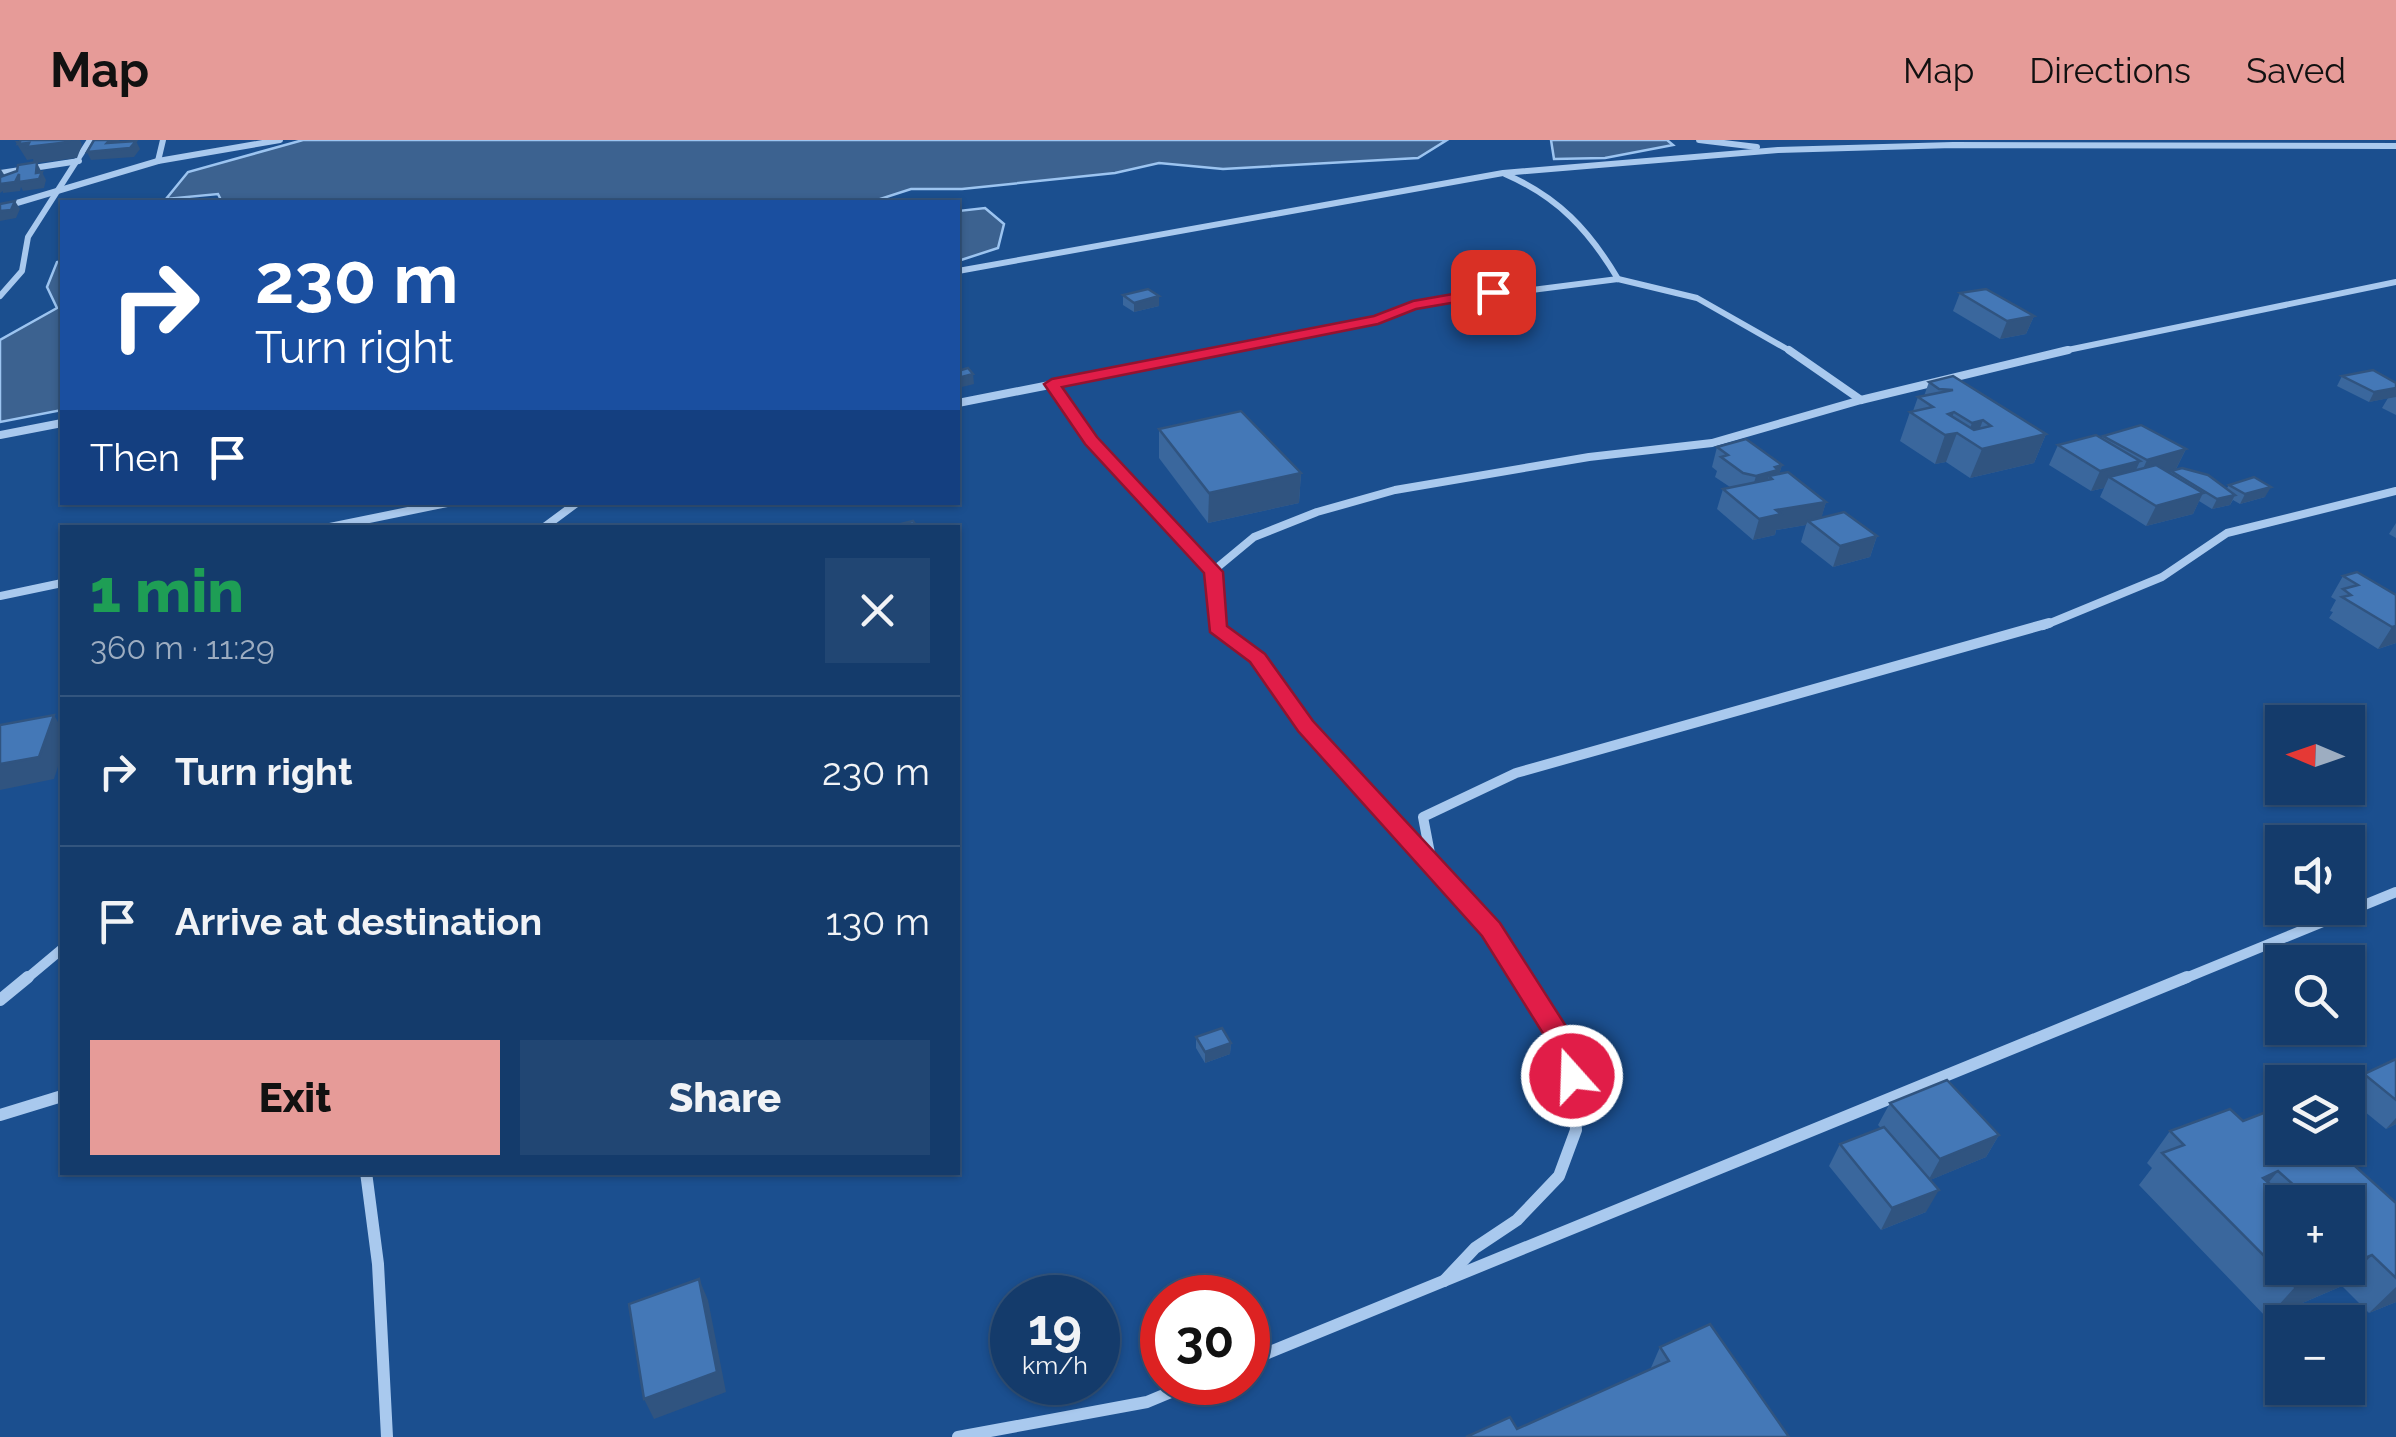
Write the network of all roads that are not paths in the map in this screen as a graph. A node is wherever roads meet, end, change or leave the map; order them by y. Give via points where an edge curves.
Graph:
1 (90, 140) edge
2 (163, 140) edge
3 (280, 140) edge
4 (1700, 140) edge
5 (1937, 140) edge
6 (2236, 140) edge
7 (1953, 145) junction
8 (2246, 146) junction
9 (2396, 146) edge
10 (1778, 150) junction
11 (158, 161) junction
12 (79, 162) junction
13 (0, 172) edge
14 (1503, 173) junction
15 (54, 192) junction
16 (0, 208) edge
17 (960, 271) edge
18 (1618, 279) junction
19 (2396, 282) edge
20 (0, 296) edge
21 (1052, 384) junction
22 (1860, 400) junction
23 (960, 403) edge
24 (60, 422) edge
25 (0, 435) edge
26 (2396, 490) edge
27 (437, 505) edge
28 (574, 505) edge
29 (340, 525) edge
30 (546, 525) edge
31 (1214, 572) junction
32 (60, 582) edge
33 (0, 596) edge
34 (1432, 864) junction
35 (2396, 892) edge
36 (60, 951) edge
37 (0, 1000) edge
38 (60, 1097) edge
39 (0, 1116) edge
40 (366, 1175) edge
41 (1444, 1281) junction
42 (1270, 1352) edge
43 (1140, 1403) edge
44 (388, 1437) edge
45 (958, 1437) edge

1 - 12 street
2 - 11 street
3 - 11 street
4 - 10 street
5 - 7 street
6 - 8 street
7 - 8 street
7 - 10 street
8 - 9 street
10 - 14 street
11 - 15 street
12 - 13 street
12 - 15 street
14 - 17 street
14 - 18 street via 1560,200
15 - 16 street
15 - 20 street via 28,237 22,271
18 - 21 street via 1413,306 1378,320
18 - 22 street via 1697,298 1776,341
19 - 22 street
21 - 23 street
21 - 31 street via 1090,440
22 - 31 street via 1712,443 1394,490 1254,537
24 - 25 street
26 - 34 street via 2227,533 2162,577 2028,632 1516,773 1423,817
27 - 29 street
28 - 30 street
31 - 34 street via 1217,628 1258,658 1305,726
32 - 33 street
34 - 41 street via 1491,929 1562,1041 1576,1130 1558,1176
35 - 41 street
36 - 37 street
38 - 39 street
40 - 44 street
41 - 42 street
43 - 45 street

